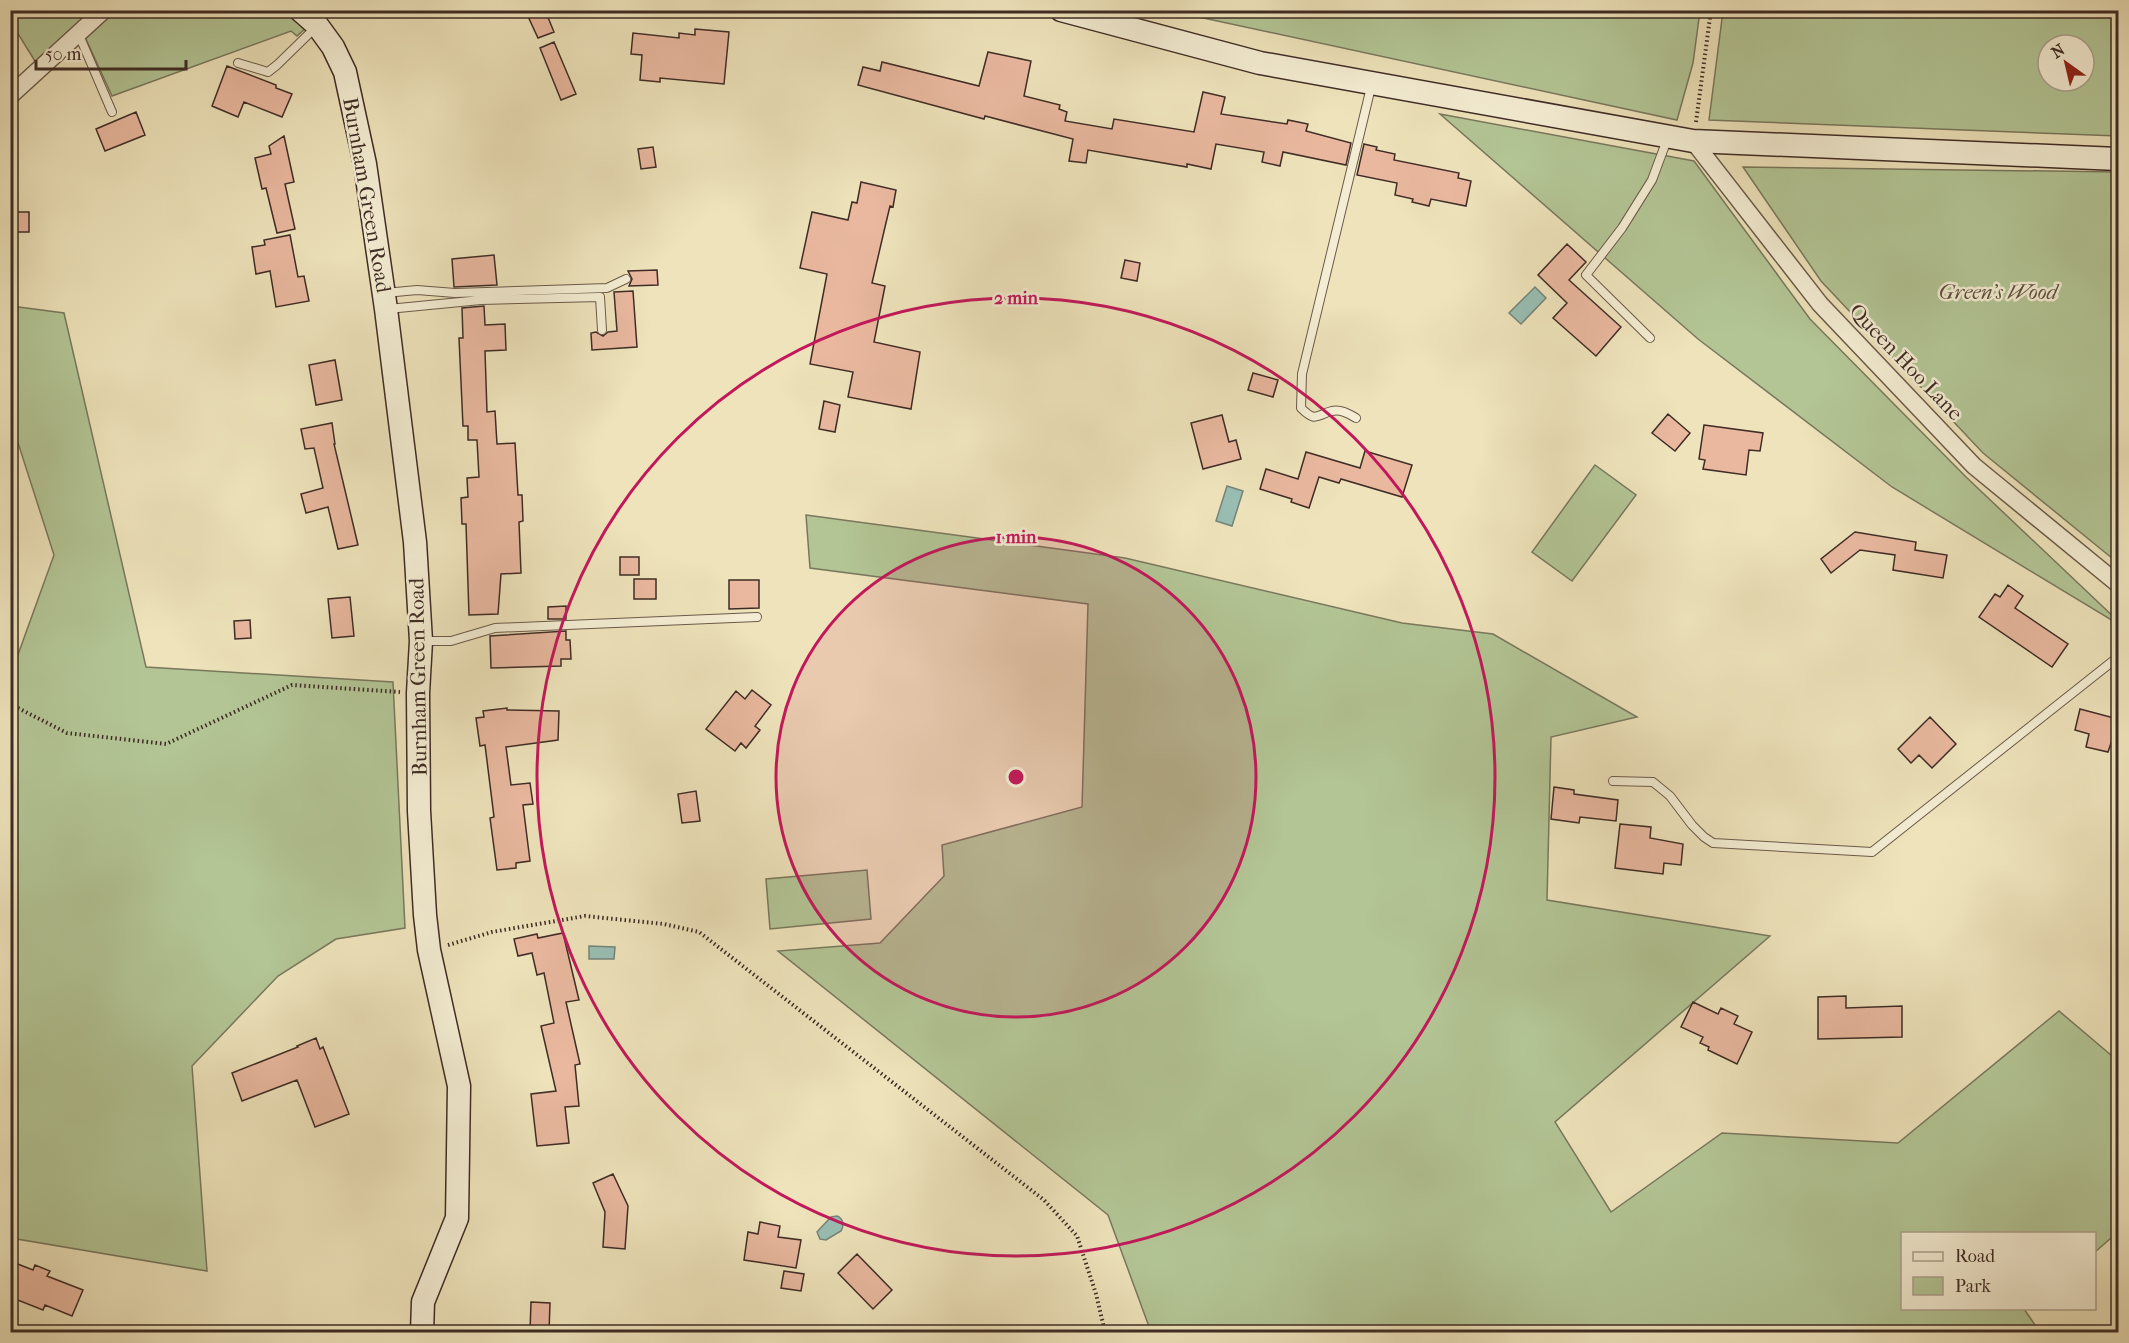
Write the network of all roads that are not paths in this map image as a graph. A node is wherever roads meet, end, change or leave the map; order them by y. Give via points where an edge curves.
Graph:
1 (104, 10) edge
2 (300, 10) edge
3 (1061, 10) edge
4 (322, 18) edge
5 (79, 35) junction
6 (238, 63) dead end
7 (1372, 83) junction
8 (10, 96) edge
9 (112, 112) dead end
10 (1668, 136) junction
11 (1693, 141) junction
12 (2118, 159) edge
13 (626, 279) dead end
14 (385, 301) junction
15 (602, 330) dead end
16 (1650, 338) dead end
17 (1356, 418) dead end
18 (2118, 584) edge
19 (757, 617) dead end
20 (421, 641) junction
21 (2118, 657) edge
22 (1612, 781) dead end
23 (422, 1332) edge

1 - 5 street
2 - 4 street, Burnham Green Road
3 - 7 street via 1260,63
4 - 6 lane via 268,72
4 - 14 street, Burnham Green Road via 345,72 365,164
5 - 8 street
5 - 9 lane
7 - 10 street
7 - 17 lane via 1302,374 1301,408 1309,416 1316,418 1334,411
10 - 11 street
10 - 16 lane via 1652,180 1586,275
11 - 12 street
11 - 18 street, Queen Hoo Lane via 1820,304 1974,466
13 - 14 lane via 608,288 455,294 417,291
14 - 15 lane via 600,297
14 - 20 street, Burnham Green Road via 415,542
19 - 20 lane via 495,628 451,641
20 - 23 street, Burnham Green Road via 419,811 429,950 459,1086 457,1218 423,1302
21 - 22 lane via 1872,852 1713,843 1653,782

